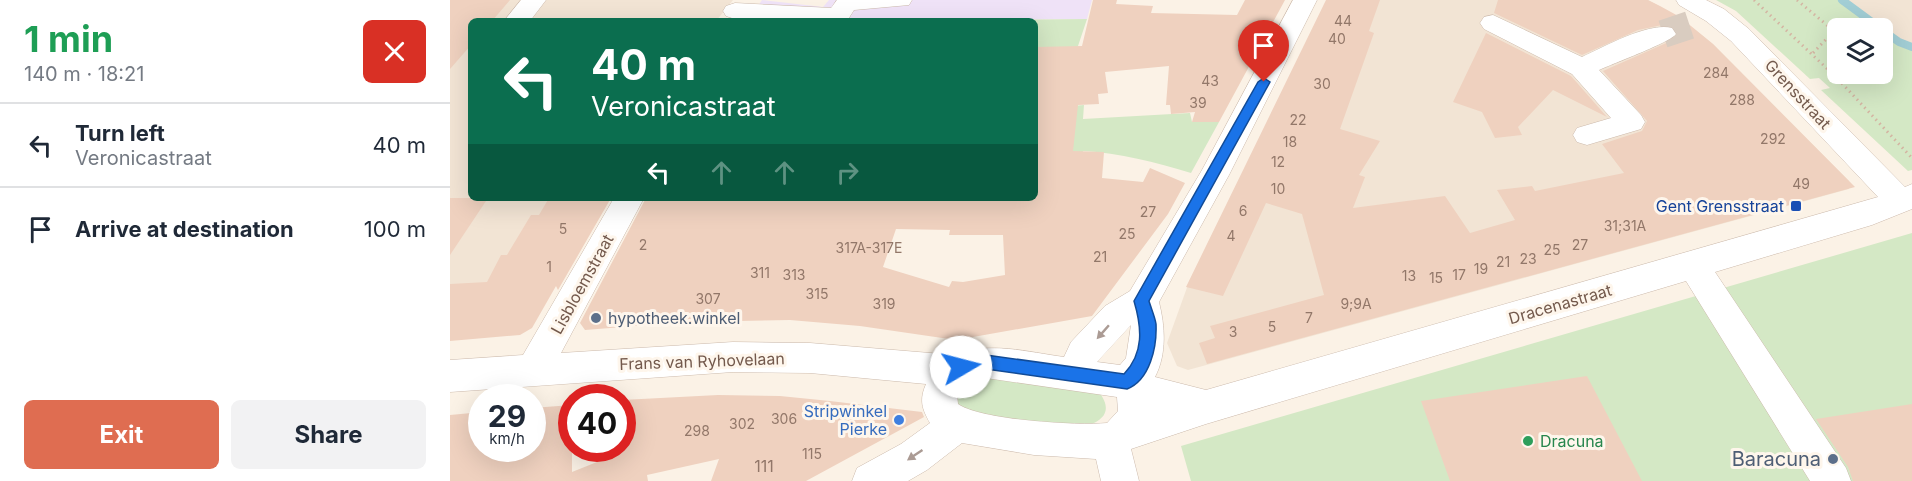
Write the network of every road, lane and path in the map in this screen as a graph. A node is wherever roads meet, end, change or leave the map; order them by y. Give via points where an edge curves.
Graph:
1 (534, 0) edge
2 (900, 0) edge
3 (1305, 0) edge
4 (1754, 0) edge
5 (1797, 0) edge
6 (736, 11) edge
7 (1698, 14) tunnel mouth
8 (519, 18) edge
9 (1493, 23) dead end
10 (1663, 34) tunnel mouth
11 (1812, 54) junction
12 (1581, 68) junction
13 (1587, 135) dead end
14 (1912, 158) edge
15 (1905, 198) edge
16 (627, 201) edge
17 (1693, 265) junction
18 (1142, 301) junction
19 (534, 369) junction
20 (954, 371) junction
21 (1076, 373) junction
22 (450, 376) edge
23 (1130, 385) junction
24 (1206, 407) junction
25 (957, 425) junction
26 (1115, 438) junction
27 (871, 481) edge
28 (1120, 481) edge
29 (1832, 481) edge

1 - 8 street
2 - 6 street via 847,3 838,16
3 - 18 street
4 - 11 path
5 - 11 path via 1834,31
7 - 15 street, Grensstraat via 1740,34
9 - 12 street
10 - 12 street
11 - 14 path
12 - 13 street via 1631,122
15 - 17 street, Dracenastraat via 1872,213
16 - 19 street, Lisbloemstraat
17 - 24 street, Dracenastraat
17 - 29 street
18 -> 21 street via 1117,316 1083,354
18 - 23 street via 1148,324 1143,364
19 - 20 street, Frans van Ryhovelaan via 733,357 810,358
19 - 22 street, Frans van Ryhovelaan
20 - 21 street, Frans van Ryhovelaan via 969,363 986,362
20 - 25 street via 943,385 940,401 945,415
21 - 23 street, Frans van Ryhovelaan
23 - 24 street
23 - 26 street via 1137,408 1135,416 1126,431
24 - 26 street, Dracenastraat
25 - 26 street via 1077,442
25 -> 27 street via 914,457
26 - 28 street

